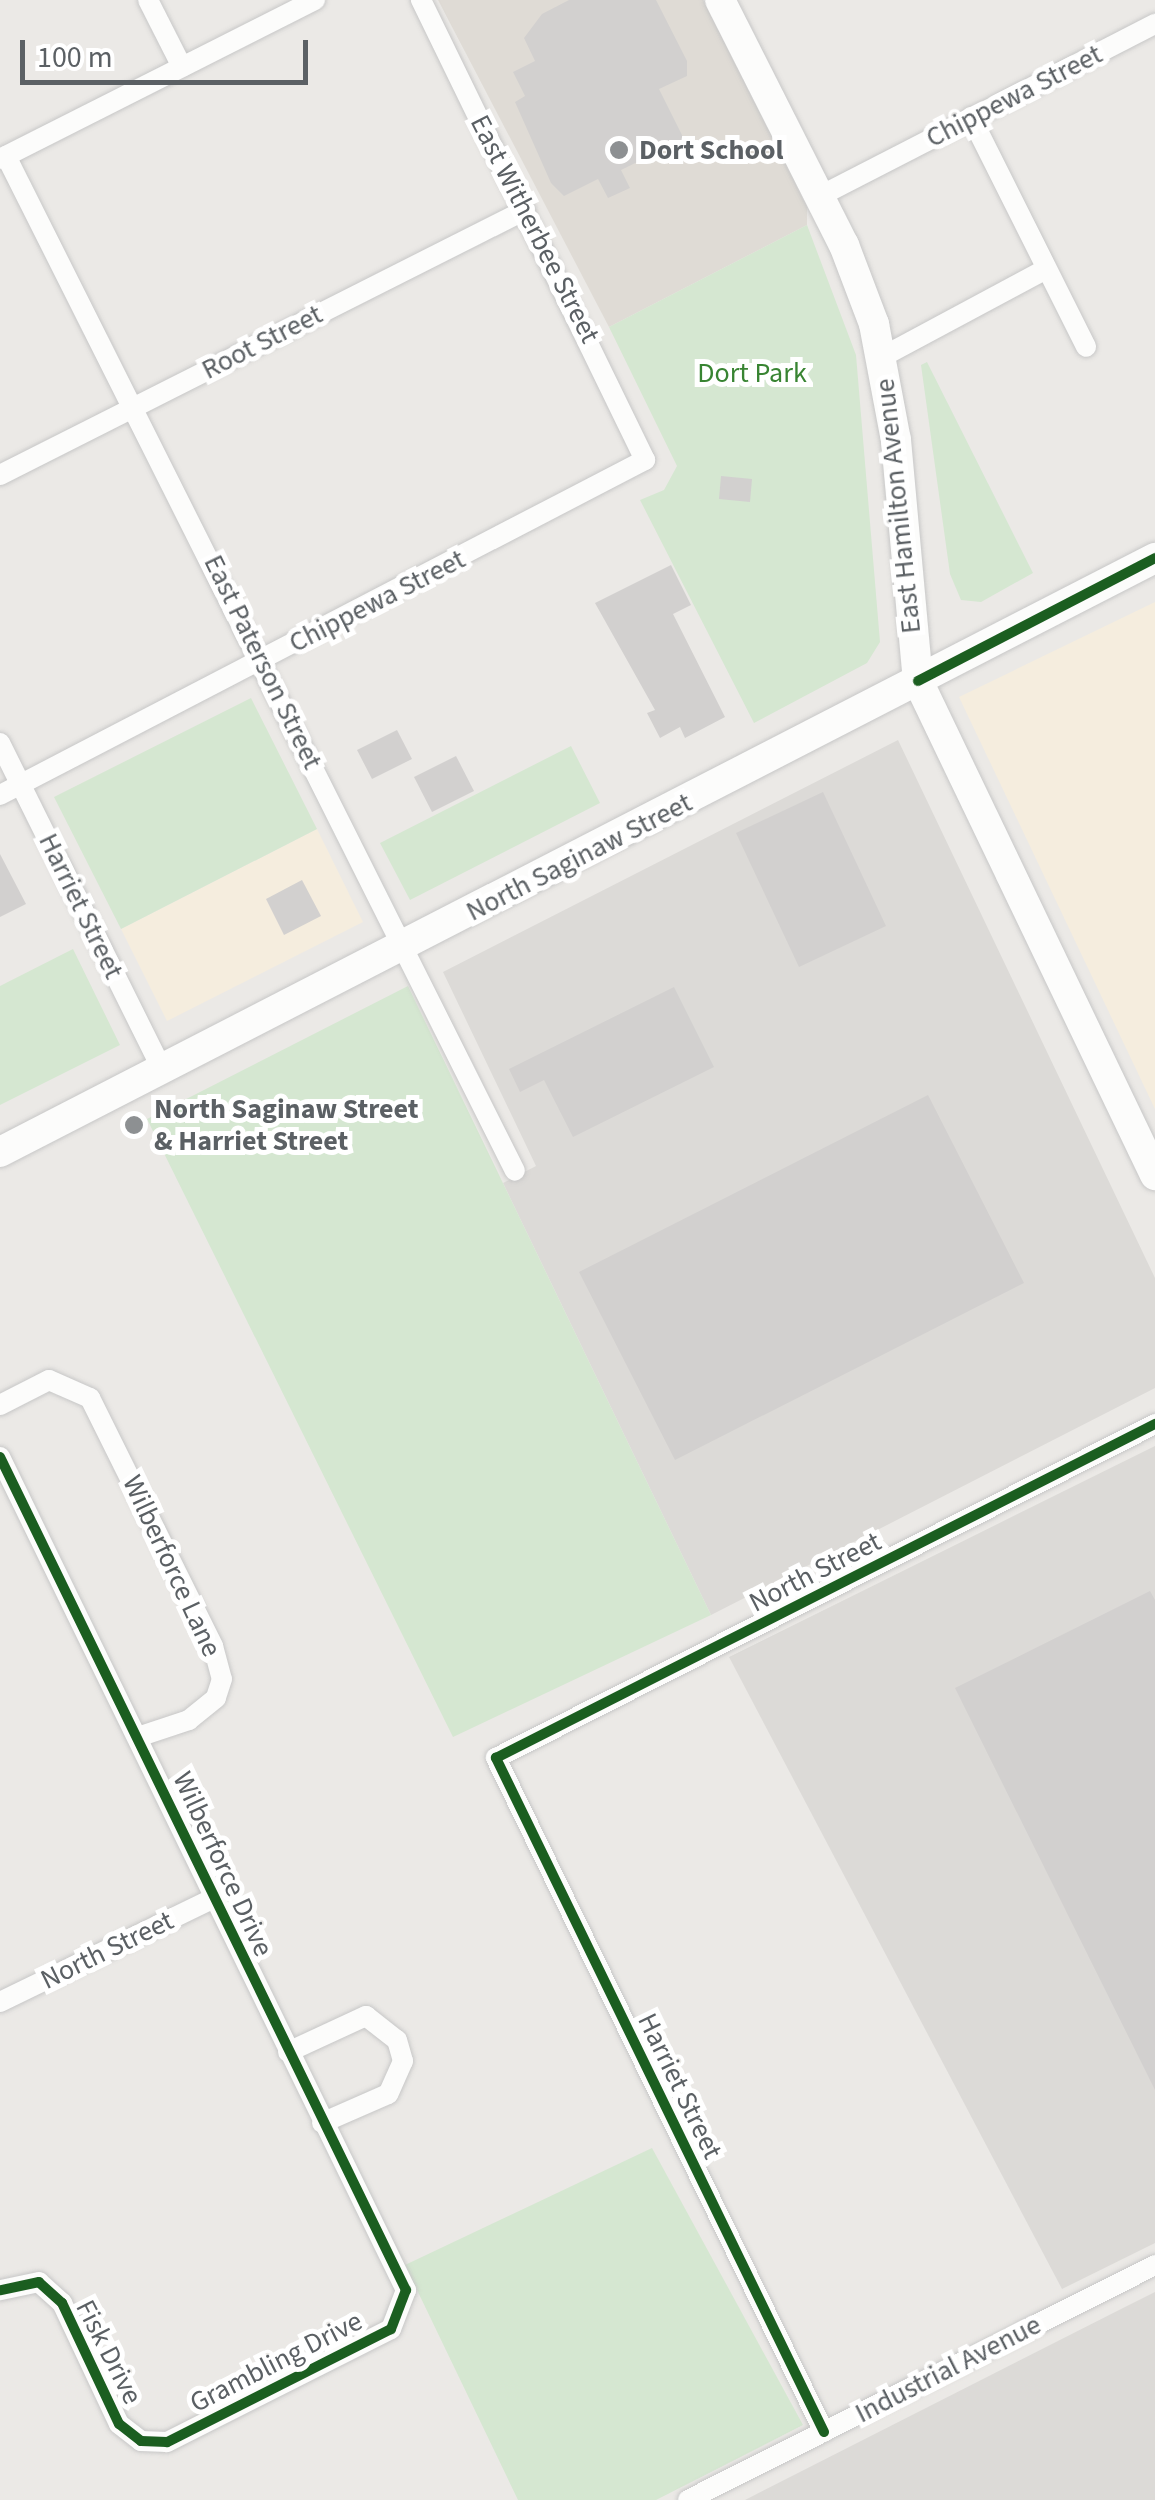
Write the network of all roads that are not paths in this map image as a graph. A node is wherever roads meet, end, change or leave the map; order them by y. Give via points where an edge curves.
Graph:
1 (148, 0) edge
2 (315, 0) edge
3 (420, 0) edge
4 (720, 0) edge
5 (1155, 24) edge
6 (182, 67) junction
7 (971, 117) junction
8 (3, 157) edge
9 (820, 196) junction
10 (525, 210) junction
11 (1046, 270) junction
12 (1086, 348) dead end
13 (882, 357) junction
14 (134, 407) junction
15 (645, 460) joint
16 (0, 475) edge
17 (1155, 558) edge
18 (263, 659) junction
19 (918, 681) junction
20 (0, 743) edge
21 (21, 785) junction
22 (0, 796) edge
23 (404, 947) junction
24 (162, 1070) junction
25 (0, 1152) edge
26 (515, 1170) dead end
27 (1155, 1175) edge
28 (0, 1405) edge
29 (1155, 1424) edge
30 (0, 1456) edge
31 (138, 1737) junction
32 (496, 1758) joint
33 (214, 1898) junction
34 (0, 2002) edge
35 (288, 2052) junction
36 (322, 2123) junction
37 (1155, 2264) edge
38 (0, 2290) edge
39 (406, 2290) joint
40 (824, 2432) junction
41 (141, 2441) joint
42 (688, 2500) edge

1 - 6 street
2 - 6 street
3 - 10 street, East Witherbee Street
4 - 9 main road, East Hamilton Avenue
5 - 7 street, Chippewa Street
6 - 8 street
7 - 9 street, Chippewa Street
7 - 11 street
8 - 14 street, East Paterson Street
9 - 13 main road, East Hamilton Avenue via 862,287
10 - 14 street, Root Street
10 - 15 street, East Witherbee Street
11 - 12 street
11 - 13 street
13 - 19 main road, East Hamilton Avenue
14 - 16 street, Root Street
14 - 18 street, East Paterson Street
15 - 18 street, Chippewa Street
17 - 19 main road, North Saginaw Street
18 - 21 street, Chippewa Street
18 - 23 street, East Paterson Street
19 - 23 main road, North Saginaw Street
19 - 27 main road, East Hamilton Avenue
20 - 21 street, Harriet Street
21 - 22 street, Chippewa Street
21 - 24 street, Harriet Street
23 - 24 main road, North Saginaw Street
23 - 26 street, East Paterson Street
24 - 25 main road, North Saginaw Street
28 - 31 street, Wilberforce Lane via 49,1380 79,1390 98,1409 221,1672 216,1698 198,1714
29 - 32 street, North Street
30 - 31 street, Wilberforce Drive
31 - 33 street, Wilberforce Drive
32 - 40 street, Harriet Street
33 - 34 street, North Street
33 - 35 street, Wilberforce Drive
35 - 36 street, Wilberforce Drive
35 - 36 street via 366,2016 396,2040 402,2061 388,2094
36 - 39 street, Wilberforce Drive
37 - 40 street, Industrial Avenue
38 - 41 street, Fisk Drive via 39,2282 62,2303 119,2424
39 - 41 street, Grambling Drive via 391,2329 167,2442
40 - 42 street, Industrial Avenue

